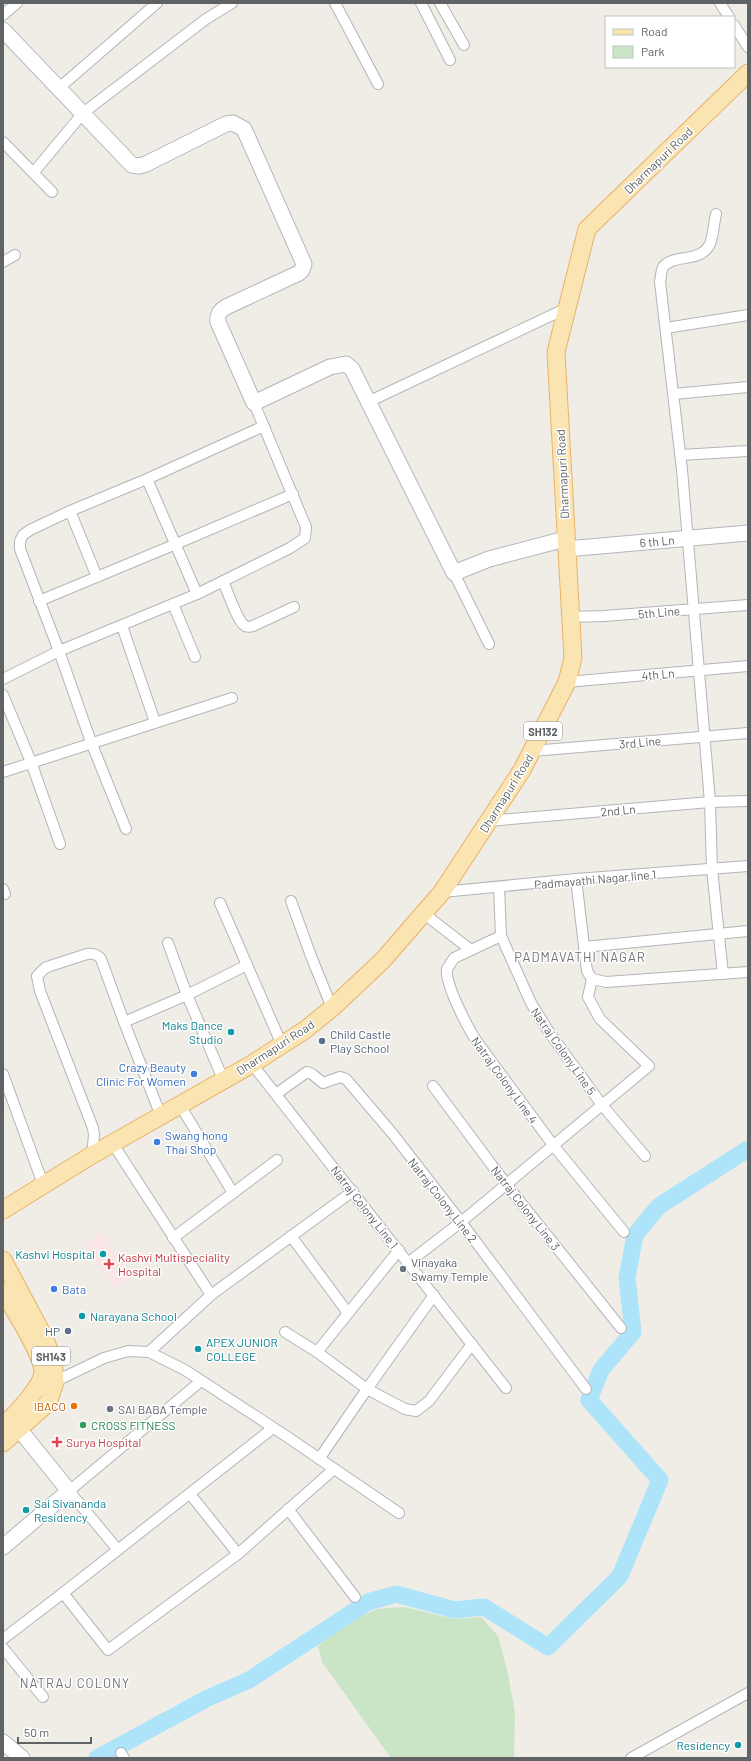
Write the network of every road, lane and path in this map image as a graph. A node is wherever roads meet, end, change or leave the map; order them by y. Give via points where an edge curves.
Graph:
1 (17, 3) edge
2 (157, 3) edge
3 (232, 3) edge
4 (335, 3) edge
5 (421, 3) edge
6 (440, 3) edge
7 (720, 3) edge
8 (3, 15) edge
9 (728, 16) edge
10 (735, 27) edge
11 (3, 30) edge
12 (464, 45) dead end
13 (748, 48) edge
14 (450, 60) dead end
15 (748, 74) edge
16 (378, 84) dead end
17 (58, 89) junction
18 (83, 114) junction
19 (3, 142) edge
20 (34, 172) junction
21 (52, 192) dead end
22 (716, 214) dead end
23 (15, 255) dead end
24 (3, 262) edge
25 (567, 308) junction
26 (748, 315) edge
27 (666, 328) junction
28 (748, 387) edge
29 (674, 394) junction
30 (370, 401) junction
31 (254, 403) junction
32 (264, 426) junction
33 (748, 451) edge
34 (681, 455) junction
35 (146, 479) junction
36 (293, 494) junction
37 (70, 511) junction
38 (748, 533) edge
39 (689, 538) junction
40 (176, 544) junction
41 (565, 544) junction
42 (454, 573) junction
43 (97, 577) junction
44 (223, 581) junction
45 (197, 594) junction
46 (39, 601) junction
47 (173, 604) junction
48 (748, 605) edge
49 (294, 607) dead end
50 (694, 609) junction
51 (570, 617) junction
52 (122, 626) junction
53 (488, 644) dead end
54 (59, 651) junction
55 (195, 657) dead end
56 (748, 666) edge
57 (699, 670) junction
58 (3, 679) edge
59 (567, 682) junction
60 (3, 695) edge
61 (232, 698) dead end
62 (155, 722) junction
63 (748, 732) edge
64 (705, 736) junction
65 (91, 742) junction
66 (532, 751) junction
67 (31, 762) junction
68 (3, 772) edge
69 (748, 801) edge
70 (710, 802) junction
71 (488, 821) junction
72 (126, 829) dead end
73 (60, 844) dead end
74 (748, 866) edge
75 (712, 869) junction
76 (576, 879) junction
77 (499, 887) junction
78 (442, 892) junction
79 (291, 901) dead end
80 (220, 903) dead end
81 (423, 913) junction
82 (748, 931) edge
83 (719, 933) junction
84 (501, 936) junction
85 (168, 943) dead end
86 (584, 947) junction
87 (471, 950) junction
88 (247, 964) junction
89 (748, 972) edge
90 (723, 974) junction
91 (592, 979) junction
92 (187, 995) junction
93 (332, 1008) junction
94 (124, 1022) junction
95 (282, 1045) junction
96 (252, 1064) junction
97 (3, 1074) edge
98 (224, 1079) junction
99 (433, 1086) dead end
100 (276, 1094) junction
101 (180, 1105) junction
102 (602, 1105) junction
103 (161, 1116) junction
104 (113, 1144) junction
105 (553, 1145) junction
106 (92, 1155) junction
107 (645, 1156) dead end
108 (277, 1160) dead end
109 (44, 1184) junction
110 (506, 1184) junction
111 (352, 1191) junction
112 (233, 1193) junction
113 (3, 1210) edge
114 (460, 1222) junction
115 (624, 1232) dead end
116 (291, 1236) junction
117 (173, 1238) junction
118 (399, 1250) junction
119 (3, 1260) edge
120 (409, 1262) junction
121 (3, 1291) edge
122 (434, 1295) junction
123 (211, 1296) junction
124 (348, 1313) junction
125 (621, 1328) dead end
126 (285, 1332) dead end
127 (472, 1344) junction
128 (149, 1352) junction
129 (317, 1352) junction
130 (201, 1381) junction
131 (55, 1382) junction
132 (37, 1388) junction
133 (368, 1388) junction
134 (506, 1388) dead end
135 (586, 1389) dead end
136 (11, 1427) edge
137 (273, 1428) junction
138 (3, 1443) edge
139 (319, 1459) junction
140 (334, 1469) junction
141 (69, 1491) junction
142 (190, 1494) junction
143 (288, 1509) junction
144 (399, 1513) dead end
145 (3, 1547) edge
146 (118, 1550) junction
147 (238, 1554) junction
148 (63, 1593) junction
149 (355, 1597) dead end
150 (3, 1639) edge
151 (3, 1648) edge
152 (748, 1693) edge
153 (43, 1697) dead end
154 (3, 1742) edge
155 (20, 1756) edge
156 (631, 1758) edge

1 - 8 street
2 - 17 street
3 - 18 street
4 - 16 street
5 - 14 street
6 - 12 street
7 - 9 street
10 - 13 street
11 - 17 street
15 - 25 main road, Dharmapuri Road / SH132 via 587,229
17 - 18 street
18 - 20 street
18 - 31 street via 126,161 139,166 226,124 233,123 239,126 247,135 304,264 299,273 226,307 217,317
19 - 20 street
20 - 21 street
22 - 27 street via 710,244 705,250 694,257 671,262 663,267 660,282
23 - 24 street
25 - 30 street
25 - 41 main road, Dharmapuri Road / SH132 via 556,352
26 - 27 street
27 - 29 street
28 - 29 street
29 - 34 street
30 - 31 street via 352,369 346,364 330,367
30 - 42 street
31 - 32 street
32 - 35 street
32 - 36 street
33 - 34 street
34 - 39 street
35 - 37 street
35 - 40 street
36 - 40 street
36 - 44 street via 306,527 305,538
37 - 43 street
37 - 46 street via 30,530 20,541 20,549
38 - 39 street, 6 th Ln
39 - 41 street, 6 th Ln
39 - 50 street
40 - 43 street
40 - 45 street
41 - 42 street, 6 th Ln via 490,558
41 - 51 main road, Dharmapuri Road / SH132
42 - 53 street
43 - 46 street
44 - 45 street
44 - 49 street via 244,625 253,626
45 - 47 street
46 - 54 street
47 - 52 street
47 - 55 street
48 - 50 street, 5th Line
50 - 51 street, 5th Line
50 - 57 street
51 - 59 main road, Dharmapuri Road / SH132 via 572,658
52 - 54 street
52 - 62 street
54 - 58 street
54 - 65 street
56 - 57 street, 4th Ln
57 - 59 street, 4th Ln
57 - 64 street
59 - 66 main road, Dharmapuri Road / SH132
60 - 67 street
61 - 62 street
62 - 65 street
63 - 64 street, 3rd Line
64 - 66 street, 3rd Line
64 - 70 street
65 - 67 street
65 - 72 street
66 - 71 main road, Dharmapuri Road / SH132
67 - 68 street
67 - 73 street
69 - 70 street, 2nd Ln
70 - 71 street, 2nd Ln
70 - 75 street
71 - 78 main road, Dharmapuri Road / SH132
74 - 75 street, Padmavathi Nagar line 1
75 - 76 street, Padmavathi Nagar line 1
75 - 83 street
76 - 77 street, Padmavathi Nagar line 1
76 - 86 street
77 - 78 street, Padmavathi Nagar line 1
77 - 84 street, Natraj Colony Line 5
78 - 81 main road, Dharmapuri Road / SH132
79 - 93 street
80 - 88 street
81 - 87 street
81 - 93 main road, Dharmapuri Road / SH132 via 382,960
82 - 83 street
83 - 86 street
83 - 90 street
84 - 87 street, Natraj Colony Line 4
84 - 102 street, Natraj Colony Line 5 via 524,988 548,1032
85 - 92 street
86 - 91 street via 587,971
87 - 105 street, Natraj Colony Line 4 via 454,958 449,963 446,973 466,1023
88 - 92 street
88 - 95 street
89 - 90 street
90 - 91 street via 606,982
91 - 102 street via 588,997 600,1019 649,1066
92 - 94 street
92 - 98 street
93 - 95 main road, Dharmapuri Road / SH132
94 - 103 street
94 - 106 street via 98,955 87,954 50,966 37,976 40,991 93,1128
95 - 96 main road, Dharmapuri Road / SH132
96 - 98 main road, Dharmapuri Road / SH132
96 - 100 street, Natraj Colony Line 1
97 - 109 street
98 - 101 main road, Dharmapuri Road / SH132
99 - 110 street, Natraj Colony Line 3
100 - 111 street, Natraj Colony Line 1
100 - 114 street, Natraj Colony Line 2 via 307,1072 323,1083 340,1077 346,1079 392,1133
101 - 103 main road, Dharmapuri Road / SH132
101 - 112 street
102 - 105 street
102 - 107 street, Natraj Colony Line 5
103 - 104 main road, Dharmapuri Road / SH132
104 - 106 main road, Dharmapuri Road / SH132
104 - 117 street
105 - 110 street
105 - 115 street, Natraj Colony Line 4
106 - 109 main road, Dharmapuri Road / SH132
108 - 112 street
109 - 113 main road, Dharmapuri Road / SH132
110 - 114 street
110 - 125 street, Natraj Colony Line 3
111 - 116 street
111 - 118 street, Natraj Colony Line 1
112 - 117 street
114 - 120 street
114 - 135 street, Natraj Colony Line 2
116 - 123 street
116 - 124 street
117 - 123 street
118 - 120 street, Natraj Colony Line 1
118 - 124 street
119 - 131 main road, SH143 via 44,1337 53,1360
120 - 122 street, Natraj Colony Line 1
121 - 132 main road, SH143 via 34,1346 43,1372
122 - 127 street, Natraj Colony Line 1
122 - 133 street
123 - 128 street
124 - 129 street
126 - 129 street
127 - 133 street via 429,1401 416,1411 405,1409
127 - 134 street, Natraj Colony Line 1
128 - 130 street
128 - 131 street via 128,1351 104,1358
129 - 133 street
130 - 137 street
130 - 141 street
131 - 132 street
131 - 136 main road, SH143 via 48,1403
132 - 136 main road, SH143 via 16,1414
133 - 139 street
136 - 138 main road, SH143
136 - 141 street
137 - 139 street
137 - 142 street
139 - 140 street
140 - 143 street
140 - 144 street
141 - 145 street
141 - 146 street
142 - 146 street
142 - 147 street
143 - 147 street
143 - 149 street
146 - 148 street
147 - 148 street via 108,1650
148 - 150 street
151 - 153 street
152 - 156 street
154 - 155 street

